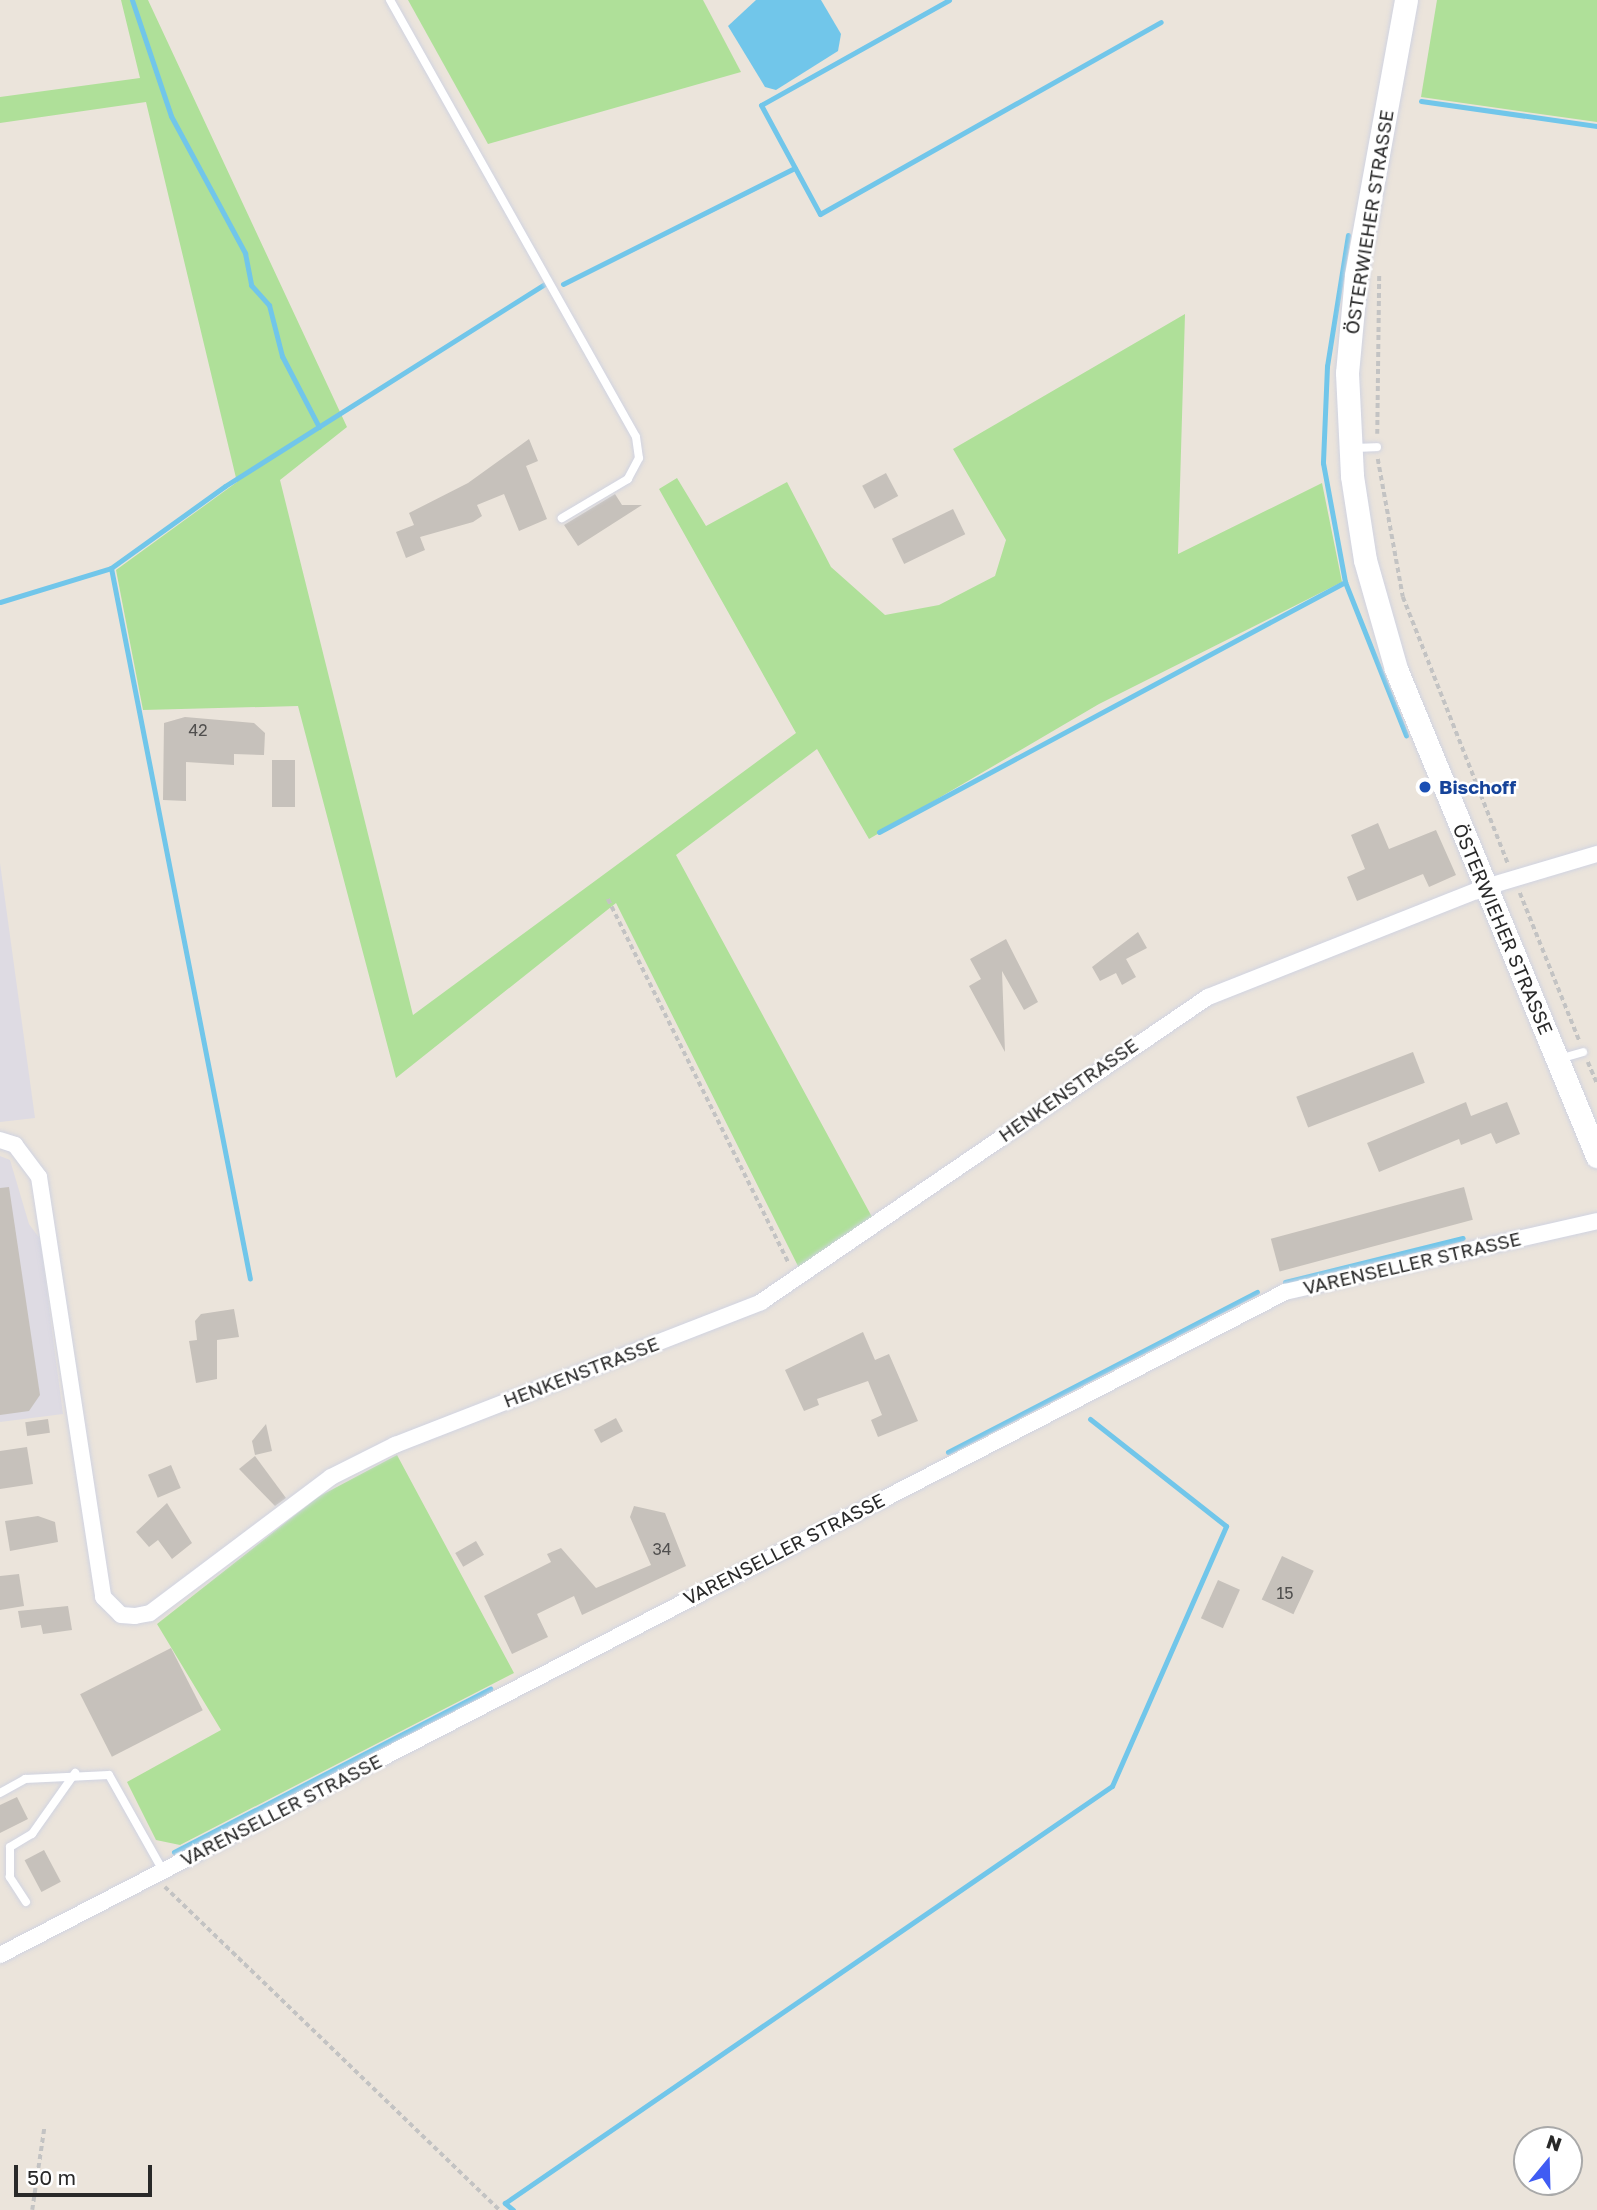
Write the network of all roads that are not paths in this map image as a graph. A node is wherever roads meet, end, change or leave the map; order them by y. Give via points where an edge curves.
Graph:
1 (390, 0) edge
2 (1406, 0) edge
3 (1377, 447) road end
4 (1349, 449) junction
5 (562, 518) dead end
6 (1597, 854) edge
7 (1486, 887) junction
8 (1583, 1052) road end
9 (1558, 1059) junction
10 (0, 1140) edge
11 (1597, 1156) edge
12 (1597, 1221) edge
13 (75, 1773) junction
14 (0, 1793) edge
15 (158, 1873) junction
16 (26, 1902) dead end
17 (0, 1955) edge

1 - 5 lane via 636,437 639,458 628,479
2 - 4 street, ÖSTERWIEHER STRASSE via 1356,276 1347,373
3 - 4 lane
4 - 7 street, ÖSTERWIEHER STRASSE via 1375,603
6 - 7 street, HENKENSTRASSE
7 - 9 street, ÖSTERWIEHER STRASSE
7 - 10 street, HENKENSTRASSE via 1178,1014 761,1302 395,1445 313,1489 150,1613 121,1615 103,1597 38,1177 15,1145
8 - 9 lane
9 - 11 street, ÖSTERWIEHER STRASSE
12 - 15 street, VARENSELLER STRASSE via 1285,1292
13 - 14 lane via 25,1779
13 - 15 lane via 109,1775
13 - 16 lane via 32,1834 10,1847 10,1877
15 - 17 street, VARENSELLER STRASSE

